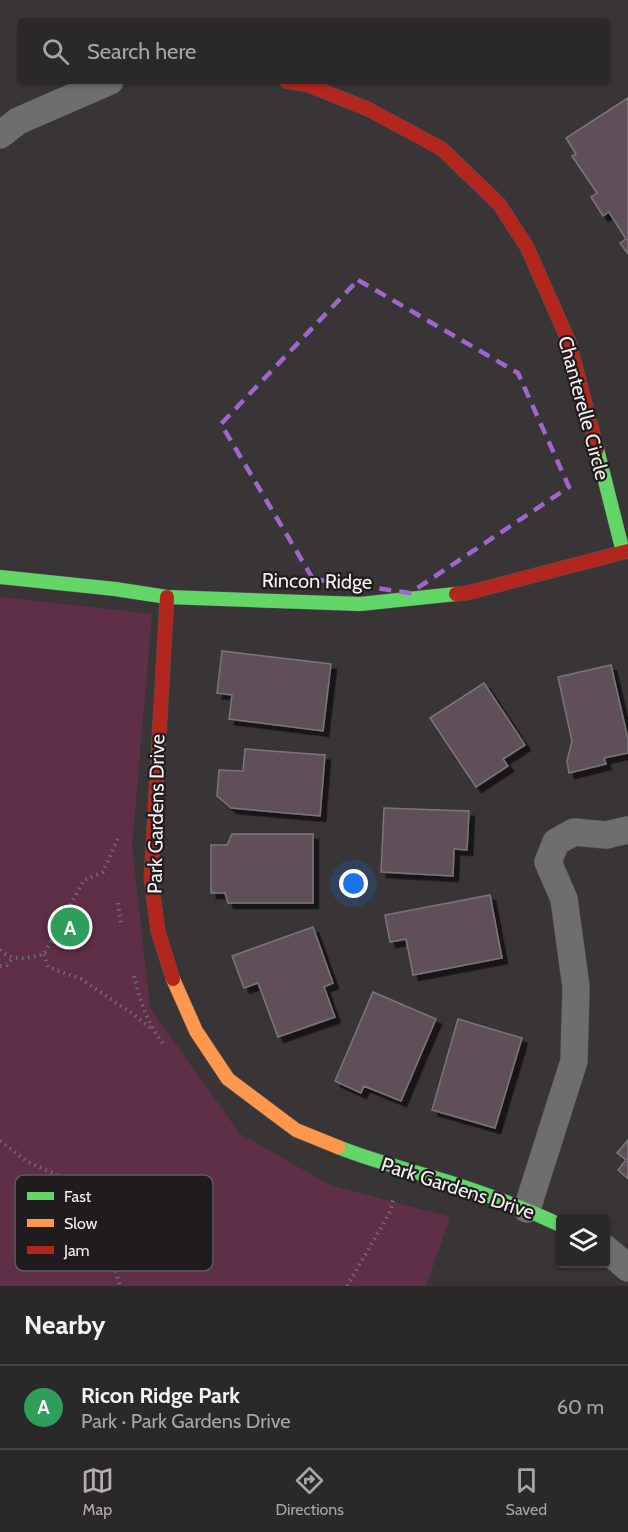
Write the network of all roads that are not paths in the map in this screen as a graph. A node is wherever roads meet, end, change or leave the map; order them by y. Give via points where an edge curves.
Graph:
1 (103, 84) edge
2 (299, 84) edge
3 (0, 135) edge
4 (626, 551) edge
5 (0, 577) edge
6 (167, 597) junction
7 (628, 830) edge
8 (527, 1209) junction
9 (556, 1223) edge
10 (610, 1252) edge
11 (628, 1268) edge

1 - 3 street via 18,121
2 - 4 street, Chanterelle Circle via 368,109 442,149 499,204 527,247 569,342
4 - 6 street, Rincon Ridge via 467,593 360,604
5 - 6 street, Rincon Ridge
6 - 8 street, Park Gardens Drive via 151,879 158,931 172,978 196,1031 228,1079 296,1130 366,1158
7 - 8 street via 606,835 574,832 556,842 548,862 564,899 576,987 574,1061
8 - 9 street, Park Gardens Drive
10 - 11 street

